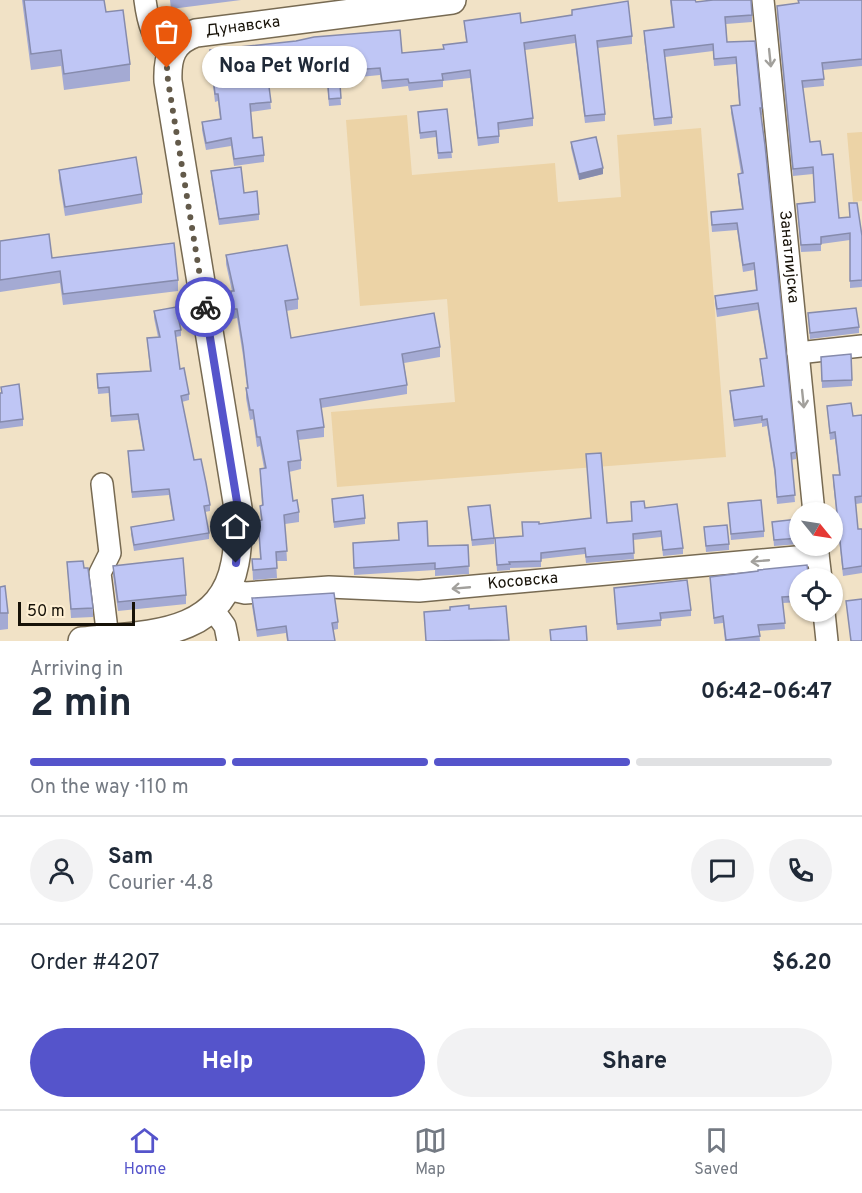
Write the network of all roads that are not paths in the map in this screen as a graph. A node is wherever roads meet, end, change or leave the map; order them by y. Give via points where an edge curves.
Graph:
1 (145, 0) edge
2 (453, 0) edge
3 (764, 0) edge
4 (170, 54) junction
5 (862, 346) edge
6 (798, 353) junction
7 (102, 484) dead end
8 (813, 502) edge
9 (789, 554) edge
10 (220, 598) junction
11 (825, 622) edge
12 (95, 639) edge
13 (228, 641) edge
14 (827, 641) edge

1 - 4 street via 155,39
2 - 4 main road, Дунавска via 196,33 182,39
3 -> 6 street, Занатлијска
4 - 10 main road via 168,81 238,508 236,563
5 - 6 street
6 -> 8 street, Занатлијска
7 - 12 street via 110,553 100,573
9 -> 10 street, Косовска via 435,591 329,587
10 - 12 main road via 187,625 172,630
10 - 13 street
11 - 14 street

